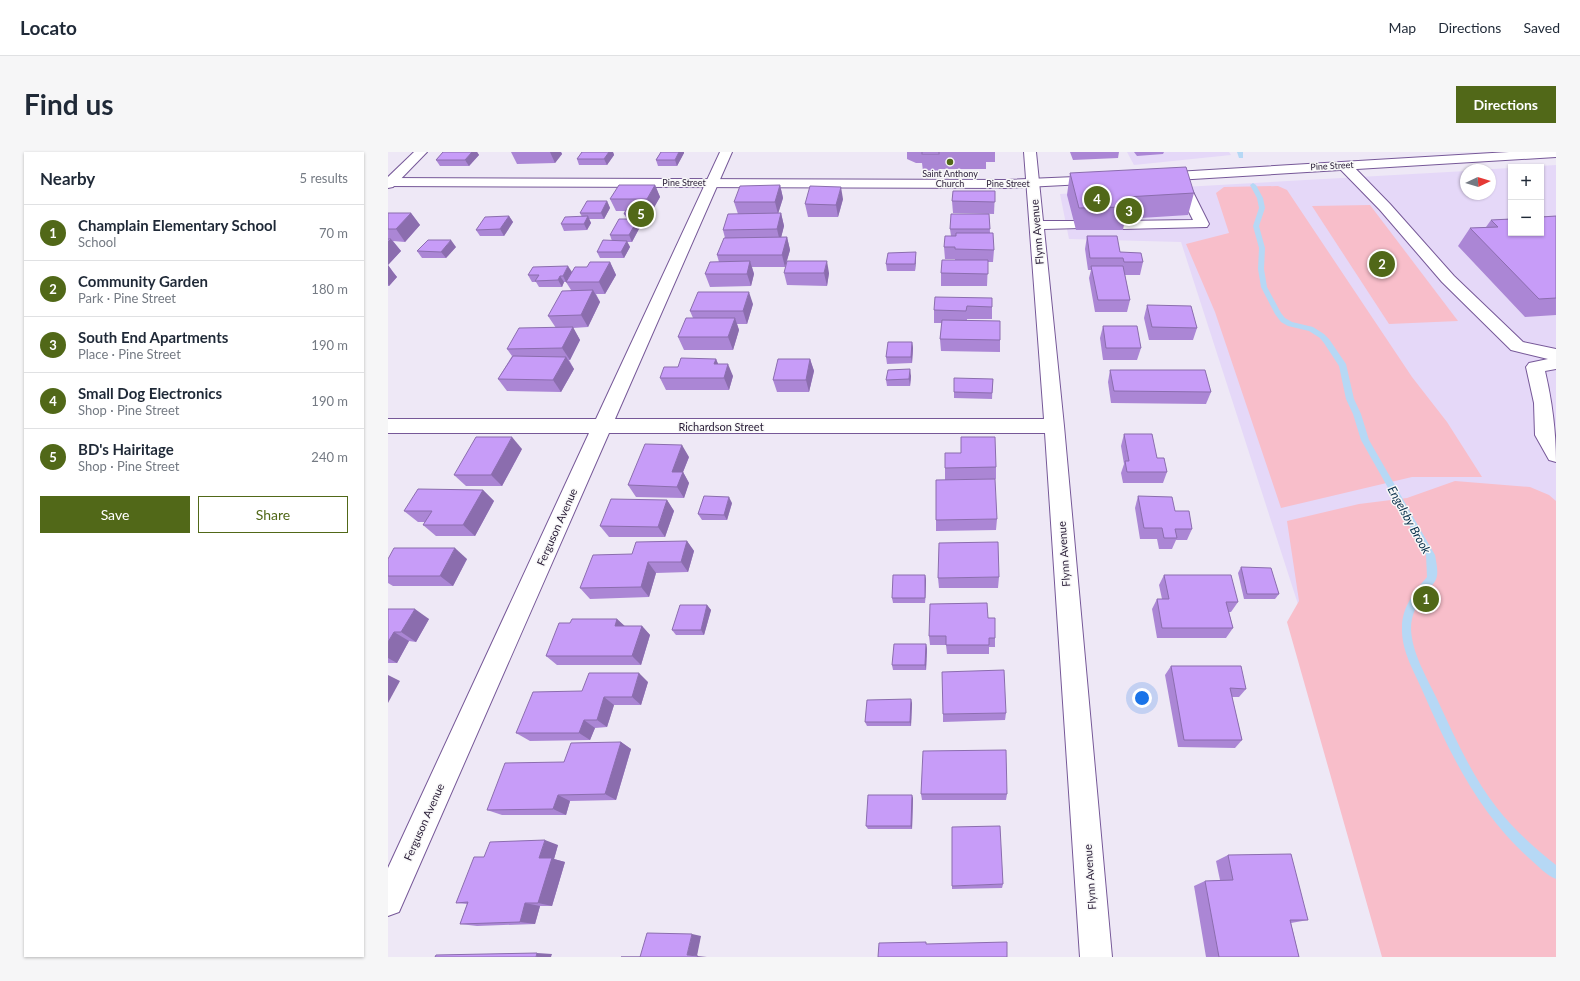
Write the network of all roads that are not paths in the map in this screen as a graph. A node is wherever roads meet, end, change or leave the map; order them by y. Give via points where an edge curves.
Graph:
1 (421, 152) edge
2 (726, 152) edge
3 (1030, 152) edge
4 (1556, 153) edge
5 (1345, 166) junction
6 (1178, 176) junction
7 (1147, 178) edge
8 (1108, 180) edge
9 (389, 183) edge
10 (712, 183) junction
11 (1033, 184) junction
12 (1036, 225) junction
13 (1075, 225) dead end
14 (1122, 225) edge
15 (1556, 355) edge
16 (1556, 363) edge
17 (388, 426) edge
18 (1054, 426) junction
19 (603, 427) junction
20 (1556, 455) edge
21 (388, 901) edge
22 (1096, 957) edge

1 - 9 street
2 - 10 street, Ferguson Avenue
3 - 11 street, Flynn Avenue
4 - 5 street, Pine Street
5 - 6 street, Pine Street
5 - 15 street via 1448,279 1517,346
6 - 7 street, Pine Street
6 - 14 street via 1202,224
8 - 11 street, Pine Street
9 - 10 street, Pine Street
10 - 11 street, Pine Street
10 - 19 street, Ferguson Avenue
11 - 12 street, Flynn Avenue
12 - 13 street
12 - 18 street, Flynn Avenue
16 - 20 street via 1535,367 1543,403 1545,435
17 - 19 street, Richardson Street
18 - 19 street, Richardson Street
18 - 22 street, Flynn Avenue
19 - 21 street, Ferguson Avenue

